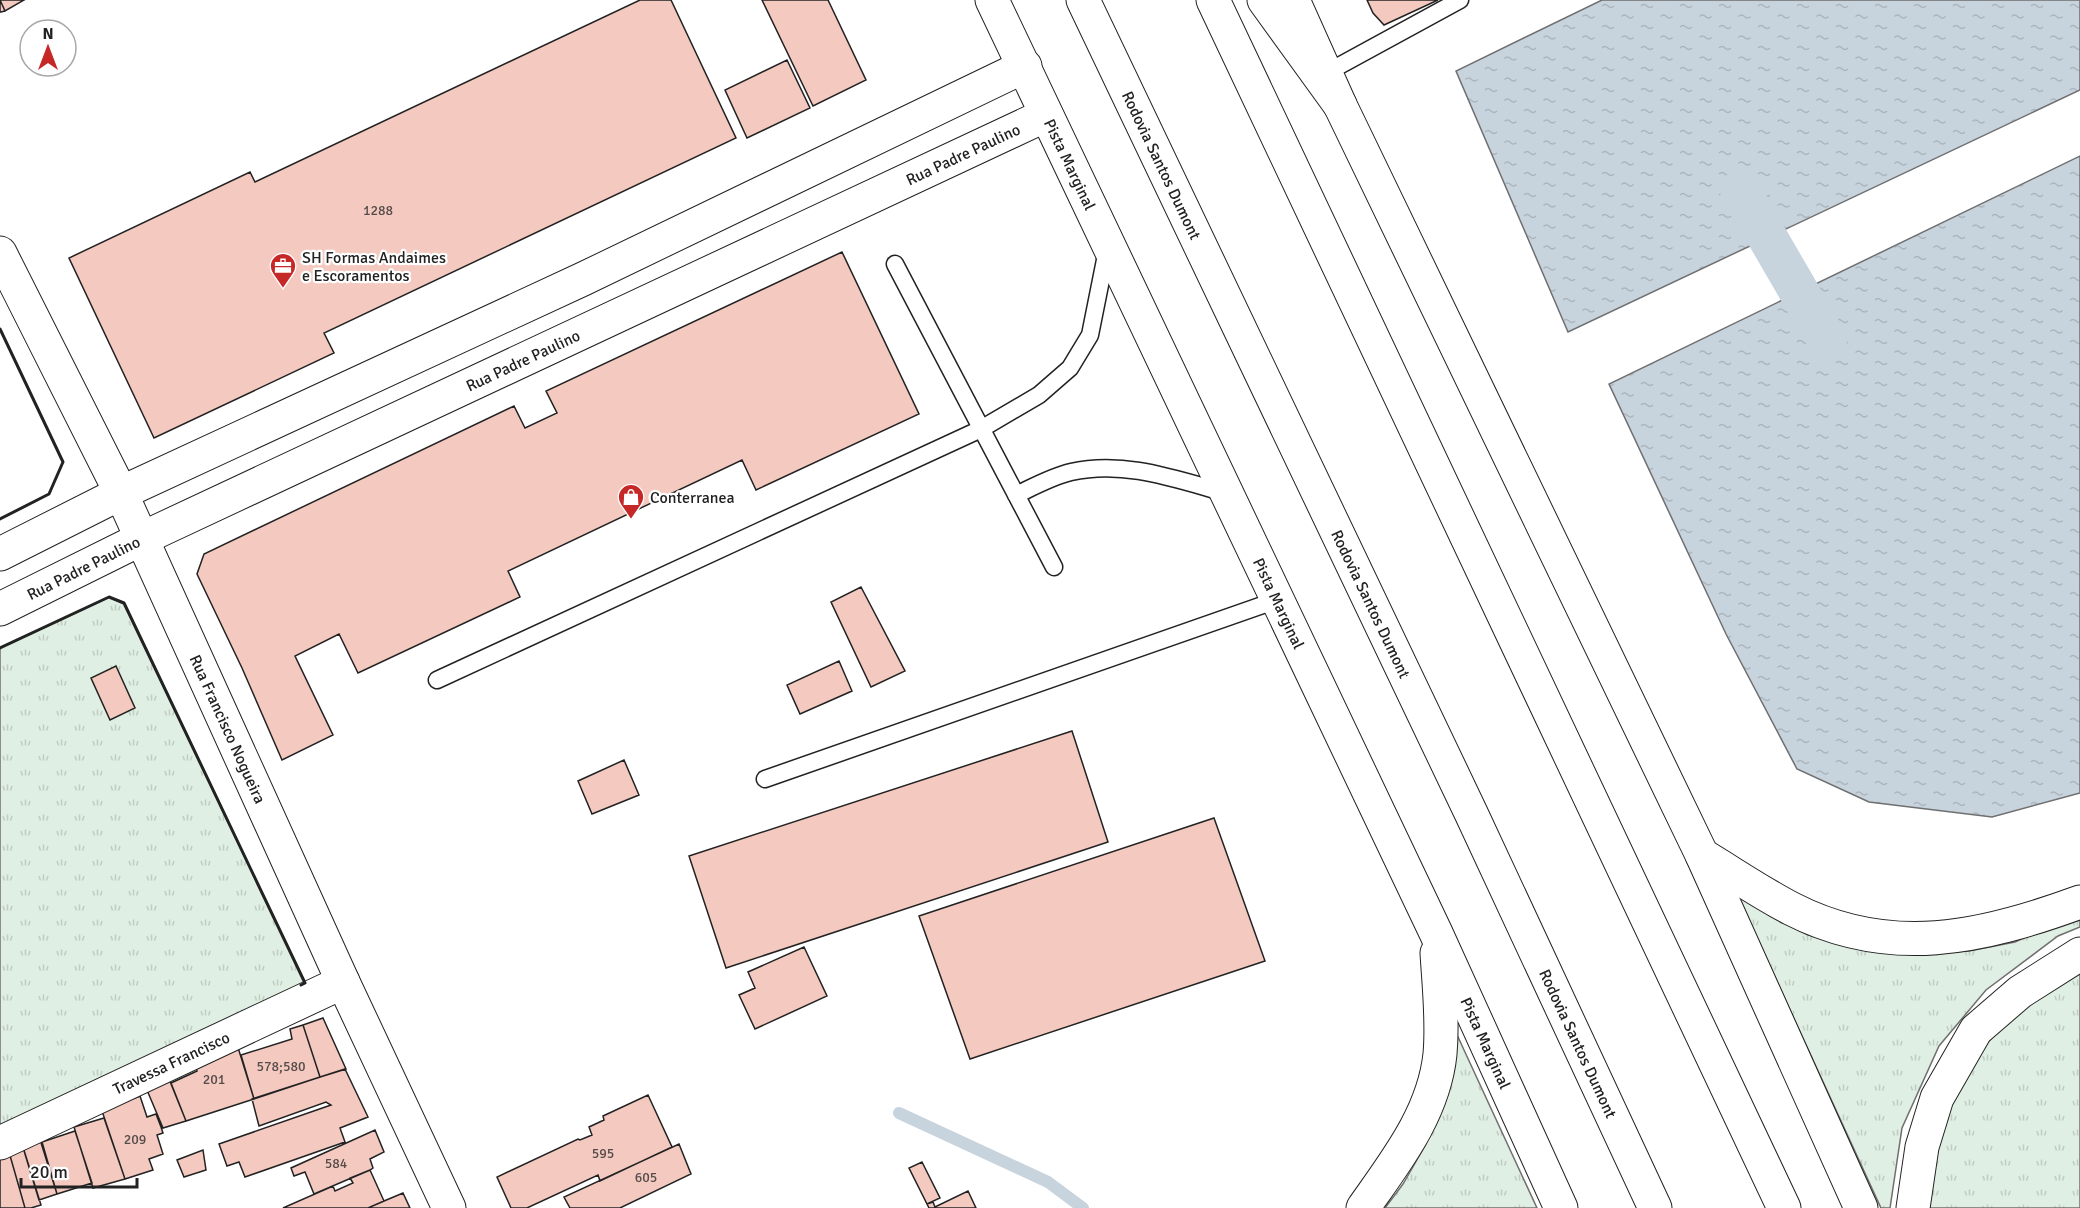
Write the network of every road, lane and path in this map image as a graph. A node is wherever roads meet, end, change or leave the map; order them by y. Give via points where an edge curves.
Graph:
1 (992, 0) edge
2 (1083, 0) edge
3 (1213, 0) edge
4 (1264, 0) edge
5 (1293, 0) edge
6 (1460, 0) edge
7 (1025, 66) junction
8 (1326, 73) junction
9 (1340, 105) junction
10 (1046, 115) junction
11 (1108, 244) junction
12 (0, 253) edge
13 (895, 264) dead end
14 (981, 429) junction
15 (121, 493) junction
16 (1226, 494) junction
17 (1016, 495) junction
18 (141, 539) junction
19 (0, 554) edge
20 (1054, 567) dead end
21 (1277, 600) junction
22 (0, 609) edge
23 (437, 680) dead end
24 (765, 779) dead end
25 (1702, 855) junction
26 (2080, 902) edge
27 (1436, 933) junction
28 (2080, 954) edge
29 (343, 982) junction
30 (0, 1143) edge
31 (450, 1208) edge
32 (1363, 1208) edge
33 (1562, 1208) edge
34 (1655, 1208) edge
35 (1784, 1208) edge
36 (1861, 1208) edge
37 (1913, 1208) edge

1 - 7 main road, Pista Marginal
2 - 34 main road, Rodovia Santos Dumont via 1472,813
3 - 35 main road
4 - 9 main road
5 - 8 main road
6 - 8 lane
7 - 10 main road, Pista Marginal
7 - 15 main road via 594,274
8 - 9 main road
9 - 25 main road
10 - 11 main road, Pista Marginal
10 - 18 main road, Rua Padre Paulino
11 - 14 lane via 1090,335 1070,368 1039,395
11 - 16 main road, Pista Marginal
12 - 15 main road, Rua Francisco Nogueira
13 - 14 lane
14 - 17 lane
14 - 23 lane
15 - 18 main road, Rua Francisco Nogueira
15 - 19 main road
16 - 17 lane via 1155,473 1111,467 1070,472
16 - 21 main road, Pista Marginal
17 - 20 lane
18 - 22 main road, Rua Padre Paulino
18 - 29 main road, Rua Francisco Nogueira
21 - 24 lane
21 - 27 main road, Pista Marginal
25 - 26 main road via 1794,910 1832,926 1879,938 1934,939 1998,930
25 - 36 main road
27 - 32 main road via 1442,1029 1434,1081 1424,1114 1396,1163
27 - 33 main road, Pista Marginal
28 - 37 main road via 2020,992 1976,1030 1937,1098 1922,1147
29 - 30 main road, Travessa Francisco
29 - 31 main road, Rua Francisco Nogueira

